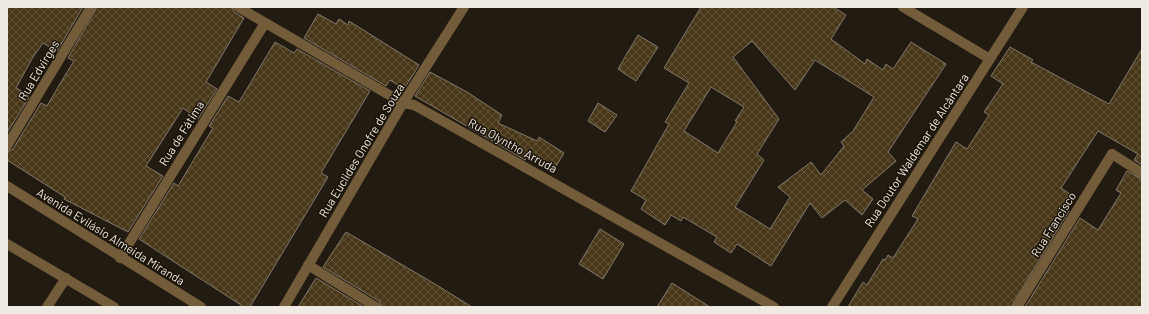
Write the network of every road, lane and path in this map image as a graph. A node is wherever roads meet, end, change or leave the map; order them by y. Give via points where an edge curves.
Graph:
1 (92, 7) edge
2 (238, 7) edge
3 (464, 7) edge
4 (903, 7) edge
5 (1023, 7) edge
6 (265, 23) junction
7 (990, 59) junction
8 (403, 103) junction
9 (7, 146) edge
10 (1142, 173) edge
11 (7, 186) edge
12 (7, 244) edge
13 (120, 258) junction
14 (308, 265) junction
15 (66, 278) junction
16 (47, 307) edge
17 (114, 307) edge
18 (201, 307) edge
19 (284, 307) edge
20 (376, 307) edge
21 (774, 307) edge
22 (832, 307) edge
23 (1017, 307) edge

1 - 9 street, Rua Edvirges
2 - 6 street, Rua Olyntho Arruda
3 - 8 street, Rua Euclides Onofre de Souza
4 - 7 street
5 - 7 street, Rua Doutor Waldemar de Alcântara
6 - 8 street, Rua Olyntho Arruda
6 - 13 street, Rua de Fátima
7 - 22 street, Rua Doutor Waldemar de Alcântara
8 - 14 street, Rua Euclides Onofre de Souza
8 - 21 street, Rua Olyntho Arruda via 414,104
10 - 23 street, Rua Francisco via 1112,154
11 - 13 street, Avenida Evilásio Almeida Miranda
12 - 15 street
13 - 18 street, Avenida Evilásio Almeida Miranda
14 - 19 street, Rua Euclides Onofre de Souza
14 - 20 street
15 - 16 street
15 - 17 street

